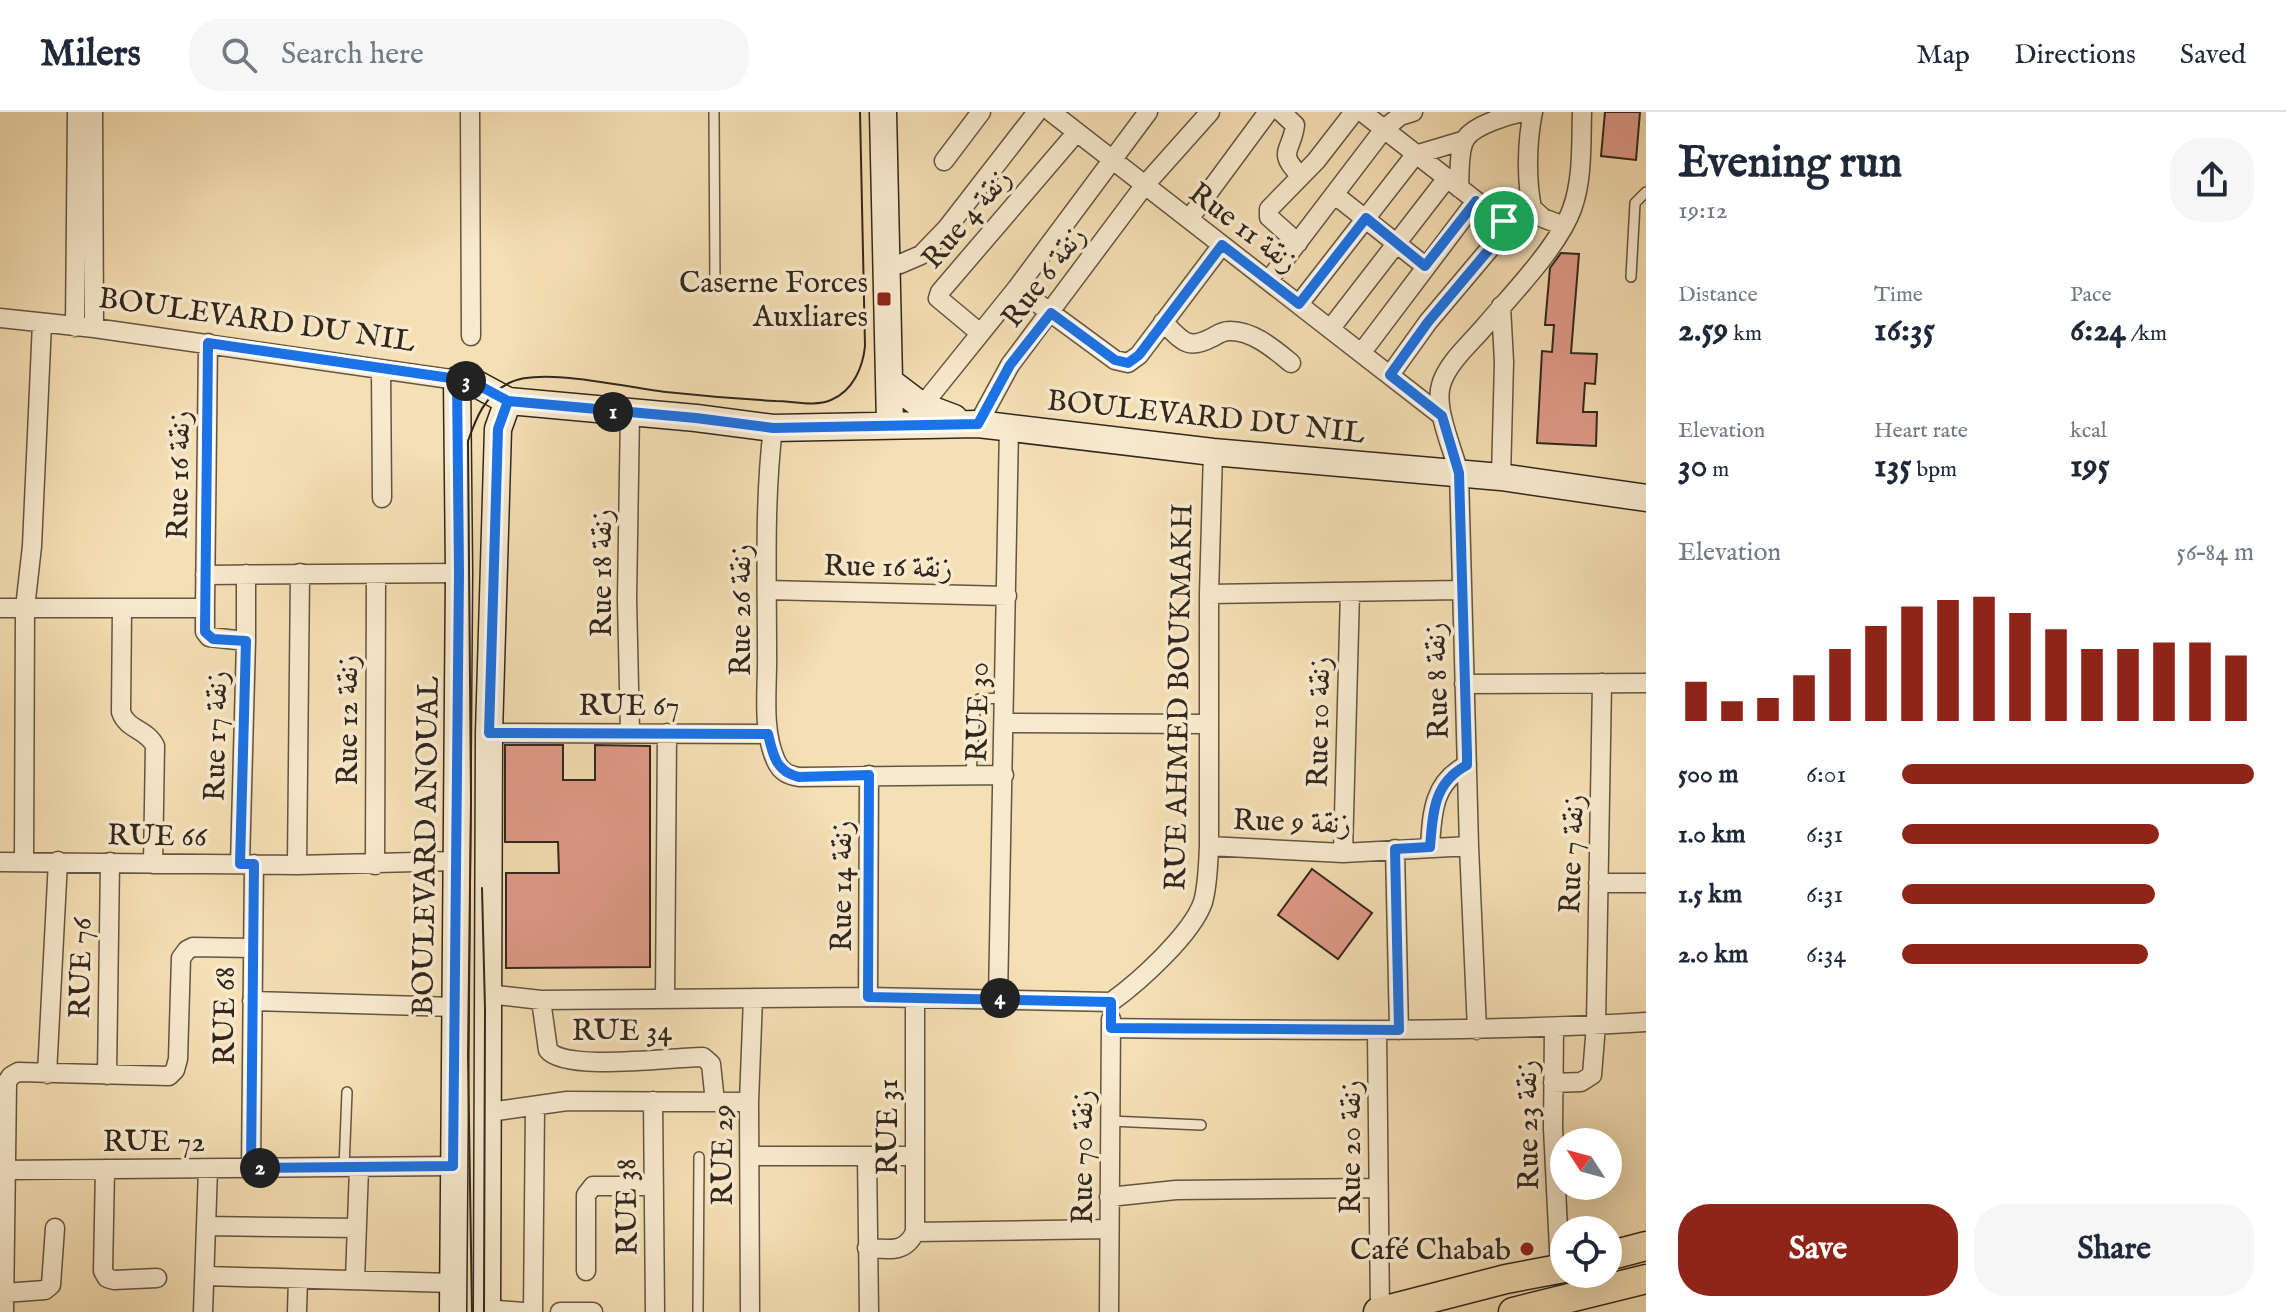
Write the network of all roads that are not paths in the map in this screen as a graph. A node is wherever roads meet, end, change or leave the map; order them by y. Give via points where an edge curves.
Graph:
1 (77, 112) edge
2 (93, 112) edge
3 (470, 112) edge
4 (714, 112) edge
5 (883, 112) edge
6 (981, 112) edge
7 (1037, 112) edge
8 (1051, 112) edge
9 (1148, 112) edge
10 (1210, 112) edge
11 (1268, 112) edge
12 (1281, 112) edge
13 (1354, 112) edge
14 (1362, 112) edge
15 (1413, 112) edge
16 (1523, 112) edge
17 (1533, 112) edge
18 (1582, 112) edge
19 (1384, 129) junction
20 (1076, 133) junction
21 (1465, 140) junction
22 (1415, 155) junction
23 (1112, 160) junction
24 (944, 161) dead end
25 (1300, 175) junction
26 (1453, 183) junction
27 (1144, 186) junction
28 (1646, 192) edge
29 (1335, 195) junction
30 (1476, 201) junction
31 (1532, 208) junction
32 (1499, 217) junction
33 (1366, 218) junction
34 (1189, 219) junction
35 (1564, 226) junction
36 (1395, 242) junction
37 (1298, 243) junction
38 (1222, 245) junction
39 (886, 262) junction
40 (1425, 266) junction
41 (1631, 277) dead end
42 (1269, 280) junction
43 (1017, 288) junction
44 (715, 289) dead end
45 (1299, 304) junction
46 (1501, 306) junction
47 (1051, 313) junction
48 (0, 318) edge
49 (1163, 322) junction
50 (42, 323) junction
51 (84, 327) junction
52 (1331, 328) junction
53 (980, 333) junction
54 (471, 336) dead end
55 (208, 343) junction
56 (1362, 352) junction
57 (1291, 363) dead end
58 (381, 369) junction
59 (1390, 375) junction
60 (457, 380) junction
61 (889, 381) junction
62 (508, 401) junction
63 (922, 406) junction
64 (630, 413) junction
65 (1442, 416) junction
66 (890, 424) junction
67 (978, 424) junction
68 (1009, 427) junction
69 (773, 428) junction
70 (1213, 452) junction
71 (1459, 473) junction
72 (1501, 477) junction
73 (382, 498) dead end
74 (1646, 498) edge
75 (300, 573) junction
76 (459, 573) junction
77 (246, 574) junction
78 (205, 575) junction
79 (376, 575) junction
80 (767, 590) junction
81 (1461, 590) junction
82 (1350, 592) junction
83 (1209, 594) junction
84 (1007, 596) junction
85 (0, 608) edge
86 (25, 608) junction
87 (205, 608) junction
88 (122, 609) junction
89 (246, 641) junction
90 (1602, 683) junction
91 (1646, 683) edge
92 (1464, 684) junction
93 (1005, 698) junction
94 (1005, 723) junction
95 (1208, 724) junction
96 (630, 732) junction
97 (489, 733) junction
98 (667, 733) junction
99 (768, 734) junction
100 (1467, 765) junction
101 (869, 775) junction
102 (971, 775) junction
103 (1004, 775) junction
104 (1209, 846) junction
105 (1469, 846) junction
106 (1430, 847) junction
107 (1395, 849) junction
108 (1343, 853) junction
109 (58, 861) junction
110 (456, 861) junction
111 (0, 862) edge
112 (24, 862) junction
113 (110, 862) junction
114 (153, 864) junction
115 (247, 864) junction
116 (297, 865) junction
117 (375, 865) junction
118 (1598, 883) junction
119 (1646, 883) edge
120 (252, 948) junction
121 (488, 994) junction
122 (868, 997) junction
123 (753, 998) junction
124 (915, 998) junction
125 (998, 998) junction
126 (665, 999) junction
127 (541, 1000) junction
128 (252, 1001) junction
129 (1111, 1002) junction
130 (455, 1007) junction
131 (1646, 1022) edge
132 (1596, 1025) junction
133 (1111, 1028) junction
134 (1554, 1028) junction
135 (1399, 1030) junction
136 (1477, 1030) junction
137 (1377, 1031) junction
138 (47, 1074) junction
139 (107, 1075) junction
140 (1553, 1083) junction
141 (347, 1092) dead end
142 (653, 1101) junction
143 (715, 1102) junction
144 (749, 1102) junction
145 (535, 1107) junction
146 (489, 1112) junction
147 (1110, 1121) junction
148 (1201, 1125) dead end
149 (750, 1156) junction
150 (867, 1156) junction
151 (915, 1156) junction
152 (699, 1157) dead end
153 (453, 1166) junction
154 (251, 1168) junction
155 (351, 1168) junction
156 (105, 1169) junction
157 (208, 1169) junction
158 (2, 1170) edge
159 (654, 1186) junction
160 (1378, 1188) junction
161 (1109, 1197) junction
162 (1559, 1216) edge
163 (207, 1226) junction
164 (55, 1228) dead end
165 (357, 1228) junction
166 (1109, 1229) junction
167 (915, 1232) junction
168 (1646, 1246) edge
169 (867, 1248) junction
170 (1622, 1252) edge
171 (2, 1269) edge
172 (1550, 1270) edge
173 (586, 1271) dead end
174 (206, 1276) junction
175 (157, 1278) dead end
176 (298, 1279) junction
177 (1646, 1279) edge
178 (355, 1280) junction
179 (452, 1283) junction
180 (4, 1293) junction
181 (487, 1310) edge
182 (4, 1312) edge
183 (203, 1312) edge
184 (297, 1312) edge
185 (453, 1312) edge
186 (523, 1312) edge
187 (533, 1312) edge
188 (560, 1312) edge
189 (593, 1312) edge
190 (655, 1312) edge
191 (698, 1312) edge
192 (750, 1312) edge
193 (869, 1312) edge
194 (1109, 1312) edge
195 (1379, 1312) edge
196 (1513, 1312) edge

1 - 51 street
2 - 51 street
3 - 54 street
4 - 44 lane
5 - 39 street
6 - 24 street
7 - 39 street via 921,255 900,264
8 - 20 street, Rue 11 زنقة
9 - 23 street
10 - 27 street, Rue 6 زنقة
11 - 34 street
12 - 25 street via 1295,125 1286,157
13 - 25 street
14 - 19 street
15 - 19 street
16 - 21 street via 1494,121
17 - 31 street
18 - 35 street via 1577,189
19 - 22 street
19 - 29 street
20 - 23 street, Rue 11 زنقة
20 - 53 street, Rue 4 زنقة via 940,292 938,298
21 - 22 street
21 - 26 street
22 - 26 street
22 - 33 street
23 - 27 street, Rue 11 زنقة
23 - 43 street
25 - 37 street via 1268,213
26 - 30 street
26 - 36 street
27 - 34 street, Rue 11 زنقة
27 - 47 street, Rue 6 زنقة
28 - 41 lane via 1635,203
29 - 33 street
29 - 37 street
30 - 32 street
30 - 40 street
31 - 32 street
31 - 35 street
32 - 59 street via 1504,224 1497,240
33 - 36 street
33 - 45 street
34 - 38 street, Rue 11 زنقة
35 - 46 street
36 - 40 street
36 - 52 street
37 - 42 street
38 - 42 street, Rue 11 زنقة
38 - 49 street
39 - 61 street
40 - 56 street
42 - 45 street, Rue 11 زنقة
43 - 47 street
43 - 53 street
45 - 52 street, Rue 11 زنقة
46 - 65 street, Rue 8 زنقة via 1441,384
46 - 72 street
47 - 49 street via 1123,363 1133,360
47 - 67 street, Rue 6 زنقة via 1010,365
48 - 50 street, BOULEVARD DU NIL
49 - 57 street via 1186,344 1198,345 1225,331 1241,332
50 - 51 street, BOULEVARD DU NIL
50 - 86 street
51 - 55 street, BOULEVARD DU NIL
52 - 56 street, Rue 11 زنقة
53 - 63 street
55 - 58 street, BOULEVARD DU NIL
55 - 78 street, Rue 16 زنقة
56 - 59 street, Rue 11 زنقة
58 - 60 street, BOULEVARD DU NIL
58 - 73 street
59 - 65 street, Rue 11 زنقة
60 - 62 street, BOULEVARD DU NIL via 471,381
60 - 76 street, BOULEVARD ANOUAL
61 - 63 street
61 - 66 street
62 - 64 street, BOULEVARD DU NIL
62 - 97 street, BOULEVARD ANOUAL via 497,438
63 - 67 street
64 - 69 street, BOULEVARD DU NIL
64 - 96 street, Rue 18 زنقة
65 - 71 street, Rue 8 زنقة
66 - 67 street, BOULEVARD DU NIL
66 - 69 street, BOULEVARD DU NIL
67 - 68 street, BOULEVARD DU NIL
68 - 70 street, BOULEVARD DU NIL
68 - 84 street, RUE 30
69 - 80 street, Rue 26 زنقة
70 - 71 street, BOULEVARD DU NIL
70 - 83 street, RUE AHMED BOUKMAKH
71 - 72 street, BOULEVARD DU NIL
71 - 81 street, Rue 8 زنقة
72 - 74 street, BOULEVARD DU NIL
75 - 77 street
75 - 79 street
75 - 116 street
76 - 79 street
76 - 110 street, BOULEVARD ANOUAL
77 - 78 street
77 - 89 street
78 - 87 street, Rue 16 زنقة
79 - 117 street, Rue 12 زنقة
80 - 84 street, Rue 16 زنقة
80 - 99 street, Rue 26 زنقة
81 - 82 street
81 - 92 street, Rue 8 زنقة
82 - 83 street
82 - 108 street, Rue 10 زنقة
83 - 95 street, RUE AHMED BOUKMAKH
84 - 93 street, RUE 30
85 - 86 street
86 - 88 street
86 - 112 street
87 - 88 street
87 - 89 street, Rue 17 زنقة via 209,637
88 - 114 street via 121,712 127,724 155,746
89 - 115 street, Rue 17 زنقة
90 - 91 street
90 - 92 street
90 - 118 street, Rue 7 زنقة
92 - 100 street, Rue 8 زنقة
93 - 94 street, RUE 30
93 - 102 lane via 979,699 975,708
94 - 95 street
94 - 103 street, RUE 30
95 - 104 street, RUE AHMED BOUKMAKH
96 - 97 street, RUE 67
96 - 98 street, RUE 67
97 - 121 street, BOULEVARD ANOUAL
98 - 99 street, RUE 67
98 - 126 street
99 - 101 street, Rue 26 زنقة via 782,771 799,777
100 - 105 street, Rue 8 زنقة
100 - 106 street via 1447,779 1436,797
101 - 102 street
101 - 122 street, Rue 14 زنقة
102 - 103 street
103 - 125 street, RUE 30
104 - 108 street, Rue 9 زنقة
104 - 129 street, RUE AHMED BOUKMAKH via 1206,887 1196,917 1143,976
105 - 106 street, Rue 9 زنقة
105 - 136 street, Rue 8 زنقة
106 - 107 street, Rue 9 زنقة
107 - 108 street, Rue 9 زنقة
107 - 135 street
109 - 112 street, RUE 66
109 - 113 street, RUE 66
109 - 138 street
110 - 117 street, RUE 66
110 - 130 street, BOULEVARD ANOUAL
111 - 112 street, RUE 66
113 - 114 street, RUE 66
113 - 139 street, RUE 76
114 - 115 street, RUE 66
115 - 116 street, RUE 66
115 - 120 street, RUE 68
116 - 117 street, RUE 66
118 - 119 street
118 - 132 street, Rue 7 زنقة
120 - 128 street, RUE 68
120 - 139 street via 193,947 181,958 178,1059 169,1076
121 - 127 street
121 - 146 street, BOULEVARD ANOUAL
122 - 123 street
122 - 124 street
123 - 126 street
123 - 144 street, RUE 29
124 - 125 street
124 - 151 street, RUE 31
125 - 129 street
126 - 127 street
127 - 143 street, RUE 34 via 548,1050 559,1060 703,1057 711,1064
128 - 130 street
128 - 154 street, RUE 68
129 - 133 street, Rue 70 زنقة
130 - 153 street, BOULEVARD ANOUAL
131 - 132 street
132 - 134 street
132 - 140 street, Rue 7 زنقة via 1590,1079
133 - 137 street
133 - 147 street, Rue 70 زنقة
134 - 136 street
134 - 140 street, Rue 23 زنقة
135 - 136 street
135 - 137 street
137 - 160 street, Rue 20 زنقة
138 - 139 street
138 - 158 street via 18,1072 7,1082
140 - 162 street, Rue 23 زنقة
141 - 155 lane
142 - 143 street
142 - 145 street via 567,1101
142 - 159 street, RUE 38
143 - 144 street
144 - 149 street, RUE 29
145 - 146 street
145 - 187 street
146 - 181 street, BOULEVARD ANOUAL
147 - 148 lane
147 - 161 street, Rue 70 زنقة
149 - 150 street
149 - 192 street, RUE 29
150 - 151 street
150 - 169 street
151 - 167 street, RUE 31
152 - 191 lane
153 - 155 street, RUE 72
153 - 179 street, BOULEVARD ANOUAL
154 - 155 street, RUE 72
154 - 157 street, RUE 72
155 - 165 street
156 - 157 street, RUE 72
156 - 158 street, RUE 72
156 - 175 street via 103,1271 114,1280
157 - 163 street
158 - 171 street
159 - 173 street via 593,1186 586,1195
159 - 190 street, RUE 38
160 - 161 street via 1176,1190
160 - 195 street, Rue 20 زنقة
161 - 166 street, Rue 70 زنقة
163 - 165 street
163 - 174 street
164 - 180 street via 51,1285
165 - 178 street
166 - 167 street
166 - 194 street, Rue 70 زنقة
167 - 169 street via 905,1247
168 - 170 main road
169 - 193 street
171 - 180 street
172 - 195 main road
174 - 176 street
174 - 183 street
176 - 178 street
176 - 184 street
177 - 196 main road
178 - 179 street
179 - 185 street, BOULEVARD ANOUAL
180 - 182 street
181 - 186 street
188 - 189 street

